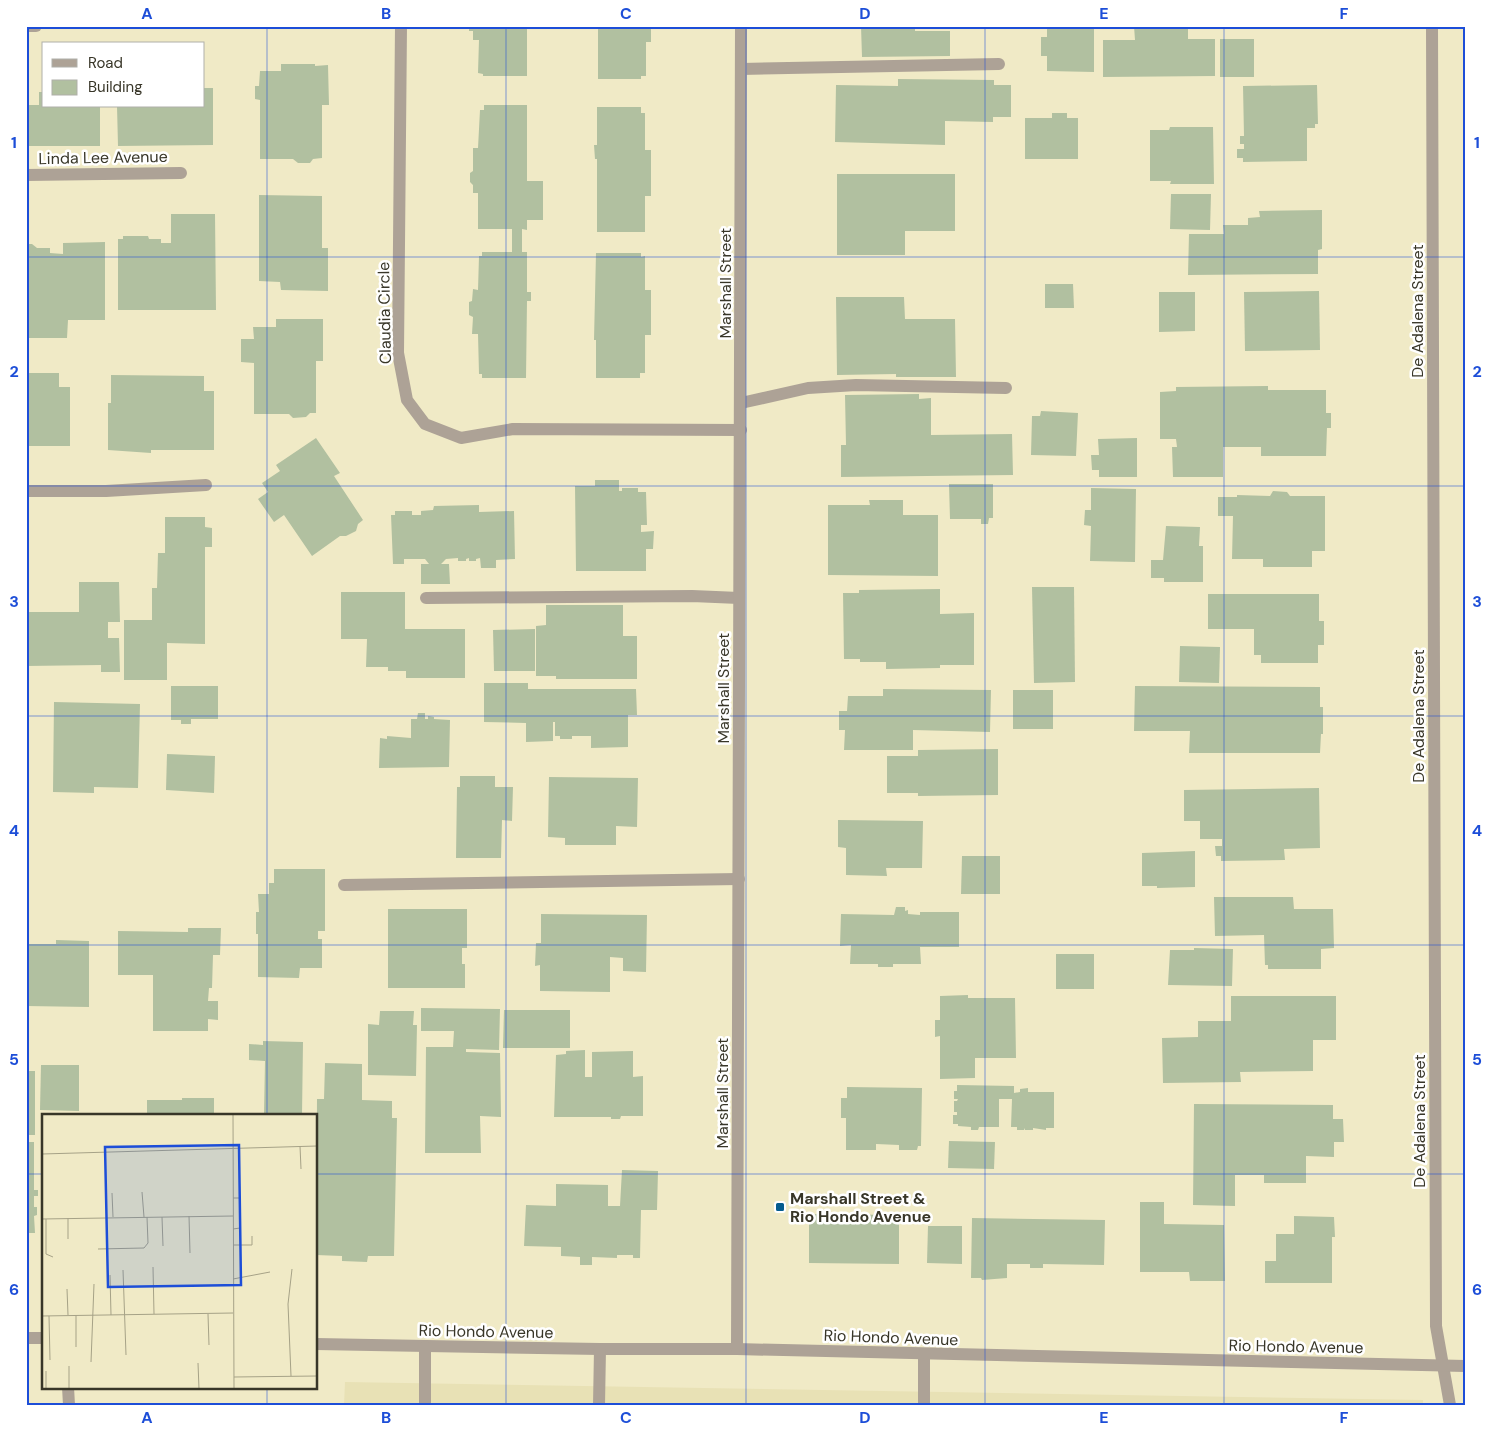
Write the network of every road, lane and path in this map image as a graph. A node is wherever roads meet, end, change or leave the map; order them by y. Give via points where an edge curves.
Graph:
1 (26, 26) edge
2 (36, 26) edge
3 (401, 26) edge
4 (741, 26) edge
5 (1432, 26) edge
6 (999, 64) dead end
7 (741, 69) junction
8 (181, 172) dead end
9 (26, 175) edge
10 (1006, 388) dead end
11 (741, 403) junction
12 (741, 430) junction
13 (206, 484) dead end
14 (26, 491) edge
15 (426, 598) dead end
16 (739, 598) junction
17 (739, 879) junction
18 (344, 885) dead end
19 (26, 1338) edge
20 (42, 1338) edge
21 (318, 1344) edge
22 (425, 1347) junction
23 (600, 1349) junction
24 (736, 1349) junction
25 (924, 1354) junction
26 (1444, 1366) junction
27 (1465, 1366) edge
28 (68, 1388) edge
29 (69, 1405) edge
30 (425, 1405) edge
31 (599, 1405) edge
32 (924, 1405) edge
33 (1450, 1405) edge

1 - 2 street
3 - 12 street, Claudia Circle via 398,353 407,400 424,424 462,438 512,429
4 - 7 street, Marshall Street
5 - 26 street, De Adalena Street via 1436,1326
6 - 7 street
7 - 11 street, Marshall Street
8 - 9 street, Linda Lee Avenue
10 - 11 street via 856,385 808,388
11 - 12 street, Marshall Street
12 - 16 street, Marshall Street
13 - 14 street via 106,492
15 - 16 street
16 - 17 street, Marshall Street
17 - 18 street
17 - 24 street, Marshall Street
19 - 20 street
21 - 22 street, Rio Hondo Avenue
22 - 23 street, Rio Hondo Avenue
22 - 30 street
23 - 24 street, Rio Hondo Avenue
23 - 31 street
24 - 25 street, Rio Hondo Avenue
25 - 26 street, Rio Hondo Avenue
25 - 32 street
26 - 27 street, Rio Hondo Avenue
26 - 33 street, De Adalena Street
28 - 29 street

